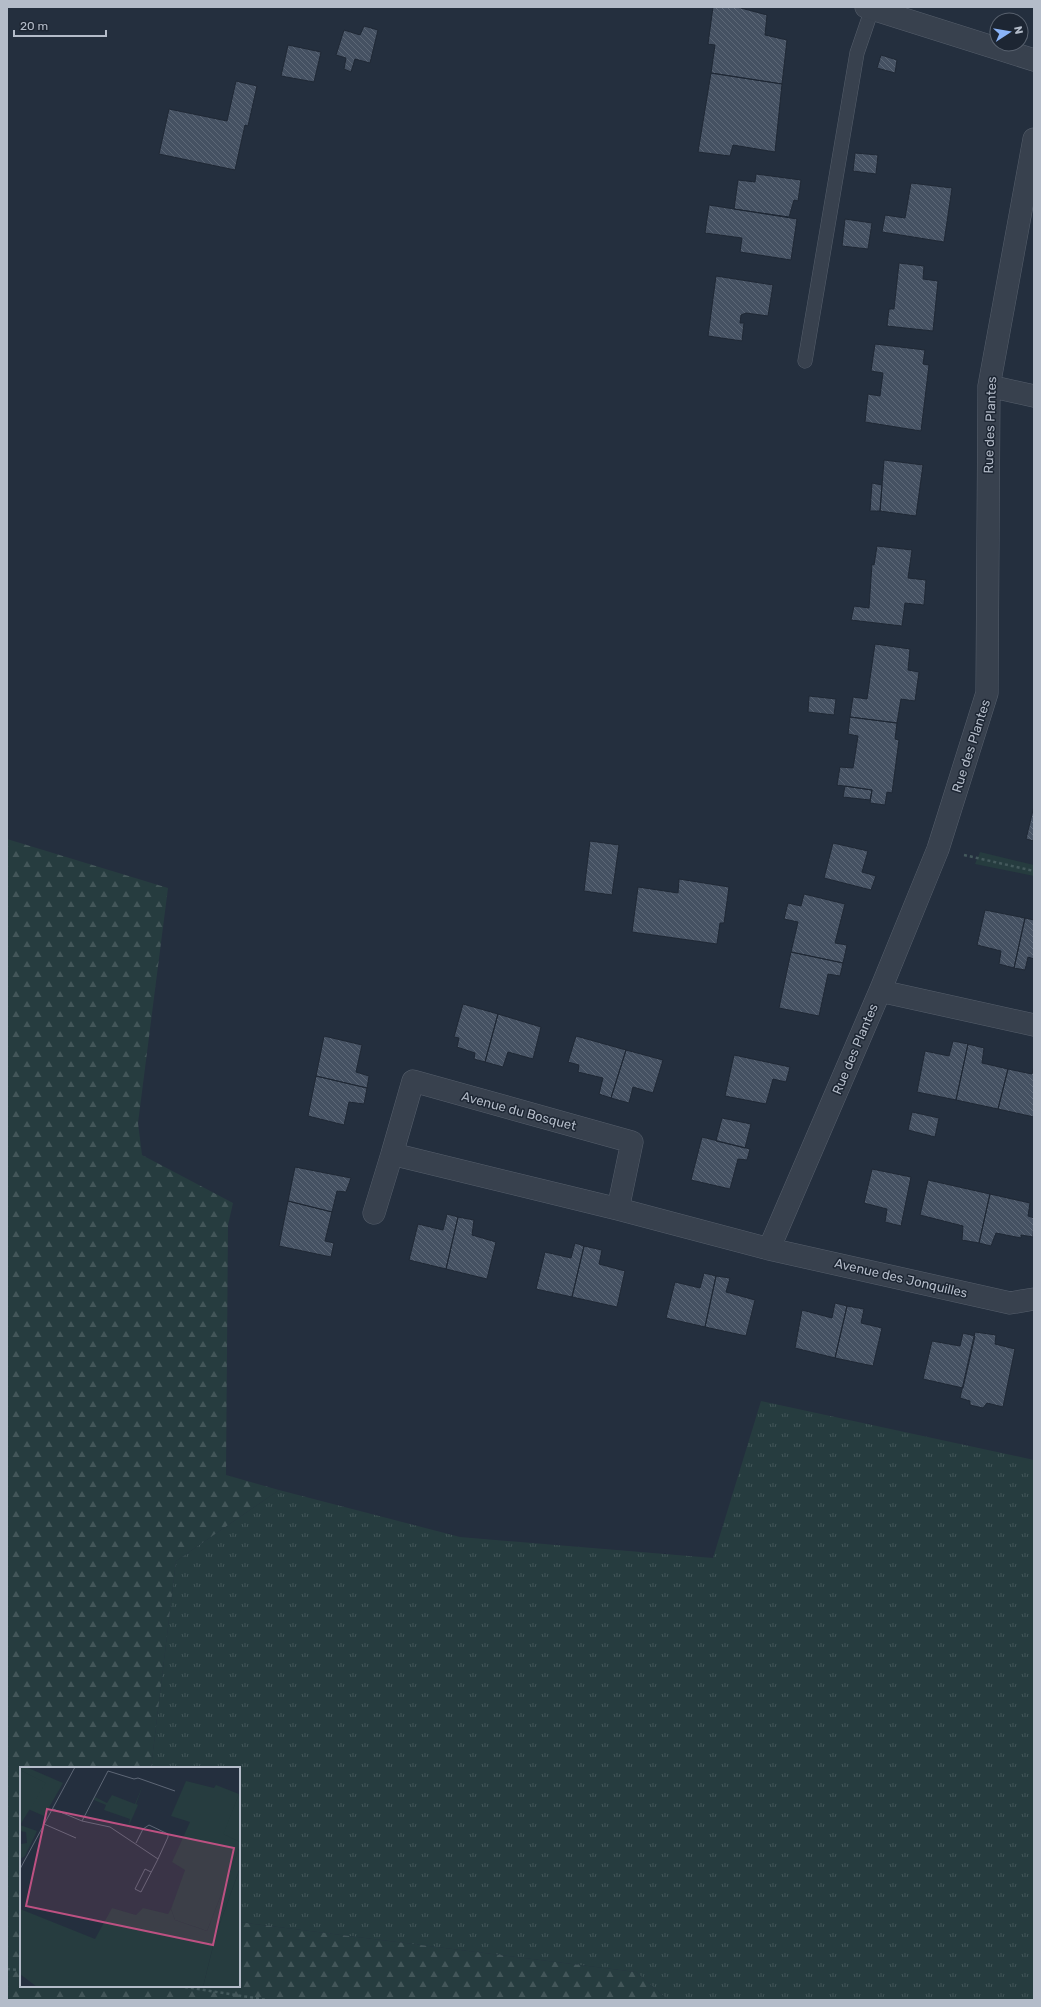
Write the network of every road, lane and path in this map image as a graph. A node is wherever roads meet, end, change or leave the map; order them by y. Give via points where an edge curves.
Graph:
1 (869, 8) edge
2 (1034, 60) edge
3 (1034, 139) edge
4 (805, 361) dead end
5 (989, 386) junction
6 (1034, 396) edge
7 (938, 849) junction
8 (1034, 872) edge
9 (880, 991) junction
10 (1034, 1025) edge
11 (392, 1154) junction
12 (618, 1209) junction
13 (374, 1213) dead end
14 (769, 1249) junction
15 (1034, 1299) edge
16 (7, 1969) edge
17 (20, 1970) edge
18 (185, 1987) edge
19 (267, 2000) edge

1 - 2 street
1 - 4 lane via 857,53
3 - 5 street, Rue des Plantes
5 - 6 street
5 - 7 street, Rue des Plantes via 988,693
7 - 8 path
7 - 9 street, Rue des Plantes
9 - 10 street
9 - 14 street, Rue des Plantes
11 - 12 street
11 - 12 street, Avenue du Bosquet via 413,1081 632,1142
11 - 13 street, Avenue du Bosquet
12 - 14 street
14 - 15 street, Avenue des Jonquilles via 1010,1302
16 - 17 path
18 - 19 path

